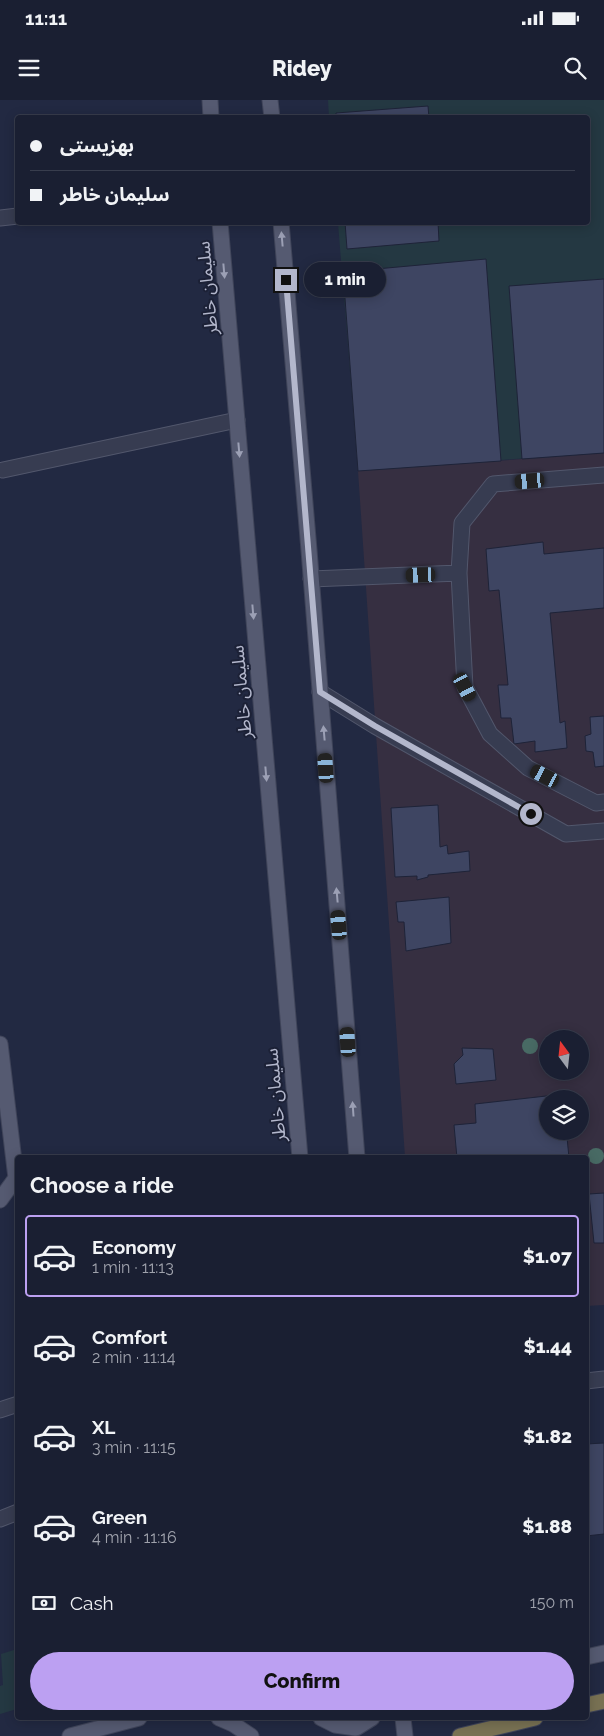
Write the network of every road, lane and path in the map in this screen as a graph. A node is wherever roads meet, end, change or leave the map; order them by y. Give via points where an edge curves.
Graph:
1 (210, 100) edge
2 (270, 100) edge
3 (211, 115) edge
4 (272, 115) edge
5 (15, 216) edge
6 (0, 218) edge
7 (220, 225) edge
8 (281, 225) edge
9 (237, 420) junction
10 (3, 470) dead end
11 (604, 475) edge
12 (459, 573) junction
13 (311, 579) junction
14 (320, 692) junction
15 (604, 802) edge
16 (604, 831) edge
17 (0, 1044) edge
18 (300, 1155) edge
19 (357, 1155) edge
20 (15, 1162) edge
21 (15, 1181) edge
22 (0, 1200) edge
23 (604, 1379) edge
24 (589, 1380) edge
25 (15, 1405) edge
26 (0, 1410) edge
27 (15, 1513) edge
28 (0, 1519) edge
29 (604, 1653) edge
30 (589, 1656) edge
31 (604, 1701) edge
32 (589, 1704) edge
33 (132, 1720) edge
34 (224, 1720) edge
35 (325, 1720) edge
36 (369, 1720) edge
37 (402, 1720) edge
38 (527, 1720) edge
39 (70, 1736) edge
40 (251, 1736) edge
41 (404, 1736) edge
42 (460, 1736) edge

1 - 3 main road
2 - 4 main road
5 - 6 street
7 -> 9 main road, سلیمان خاطر
13 -> 8 main road
9 - 10 street
9 -> 18 main road, سلیمان خاطر
11 - 12 street via 493,484 462,523
12 - 13 street
12 - 15 street via 465,687 490,734 528,768 596,802
13 - 14 main road
14 - 16 street via 566,834
19 -> 14 main road
17 - 20 main road
21 - 22 main road
23 - 24 street
25 - 26 street
27 - 28 street
29 - 30 main road
31 - 32 highway
33 - 39 main road
34 - 40 main road
35 - 36 main road via 356,1728
37 - 41 main road
38 - 42 highway

